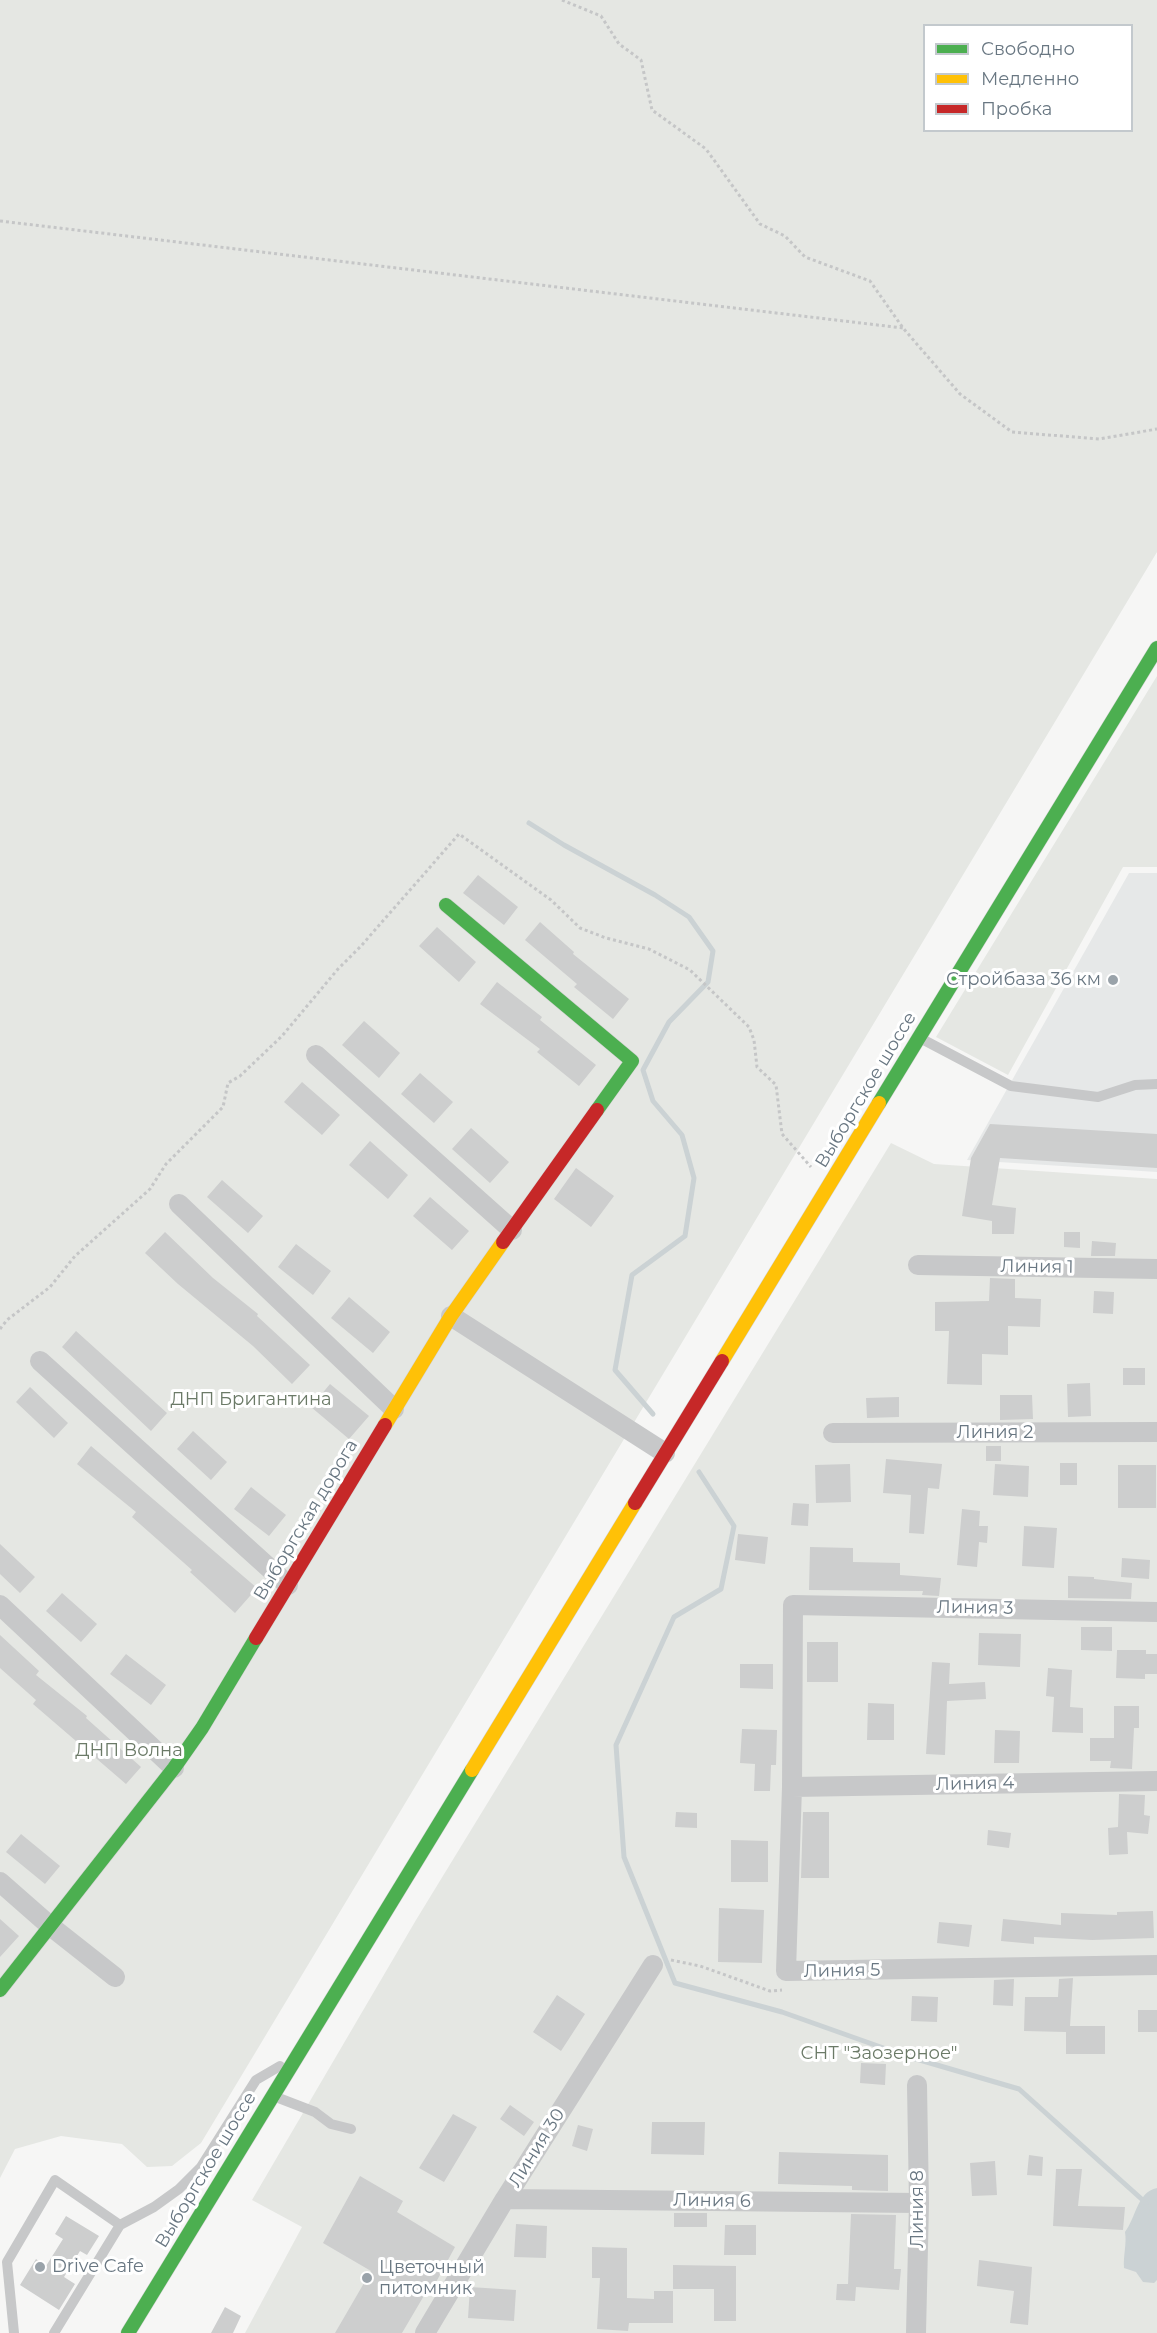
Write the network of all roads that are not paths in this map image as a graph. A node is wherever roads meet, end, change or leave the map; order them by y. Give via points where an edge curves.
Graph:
1 (1157, 648) edge
2 (446, 905) dead end
3 (919, 1038) junction
4 (316, 1054) dead end
5 (1157, 1084) edge
6 (179, 1204) dead end
7 (512, 1230) junction
8 (918, 1265) dead end
9 (1157, 1269) edge
10 (451, 1316) junction
11 (40, 1361) dead end
12 (394, 1409) junction
13 (1157, 1432) edge
14 (833, 1433) dead end
15 (665, 1453) junction
16 (288, 1585) junction
17 (0, 1605) edge
18 (793, 1605) joint
19 (1157, 1612) edge
20 (174, 1768) junction
21 (1157, 1781) edge
22 (792, 1787) junction
23 (0, 1882) edge
24 (49, 1925) junction
25 (653, 1965) dead end
26 (1157, 1965) edge
27 (115, 1977) dead end
28 (0, 1989) edge
29 (296, 2057) junction
30 (917, 2085) dead end
31 (273, 2096) junction
32 (351, 2129) dead end
33 (505, 2199) junction
34 (919, 2203) junction
35 (120, 2225) junction
36 (14, 2333) edge
37 (54, 2333) edge
38 (128, 2333) edge
39 (425, 2333) edge
40 (916, 2333) edge

1 - 3 main road, Выборгское шоссе
2 - 7 main road, Выборгская дорога via 632,1061
3 - 5 lane via 1011,1086 1098,1097 1135,1084
3 - 15 main road, Выборгское шоссе
4 - 7 street
6 - 12 street
7 - 10 main road, Выборгская дорога
8 - 9 street, Линия 1
10 - 12 main road, Выборгская дорога
10 - 15 street
11 - 16 street
12 - 16 main road, Выборгская дорога
13 - 14 street, Линия 2
15 - 29 main road, Выборгское шоссе
16 - 20 main road, Выборгская дорога
17 - 20 street
18 - 19 street, Линия 3
18 - 22 street, Линия 5
20 - 24 main road, Выборгская дорога
21 - 22 street, Линия 4
22 - 26 street, Линия 5 via 786,1971
23 - 24 street
24 - 27 street
24 - 28 main road, Выборгская дорога
25 - 33 street, Линия 30
29 - 31 main road, Выборгское шоссе
29 - 35 lane via 256,2080 201,2167 179,2189
30 - 34 street, Линия 8
31 - 32 lane via 315,2112 330,2124
31 - 38 main road, Выборгское шоссе
33 - 34 street, Линия 6
33 - 39 street, Линия 30
34 - 40 street, Линия 8
35 - 36 lane via 55,2180 7,2262
35 - 37 lane

